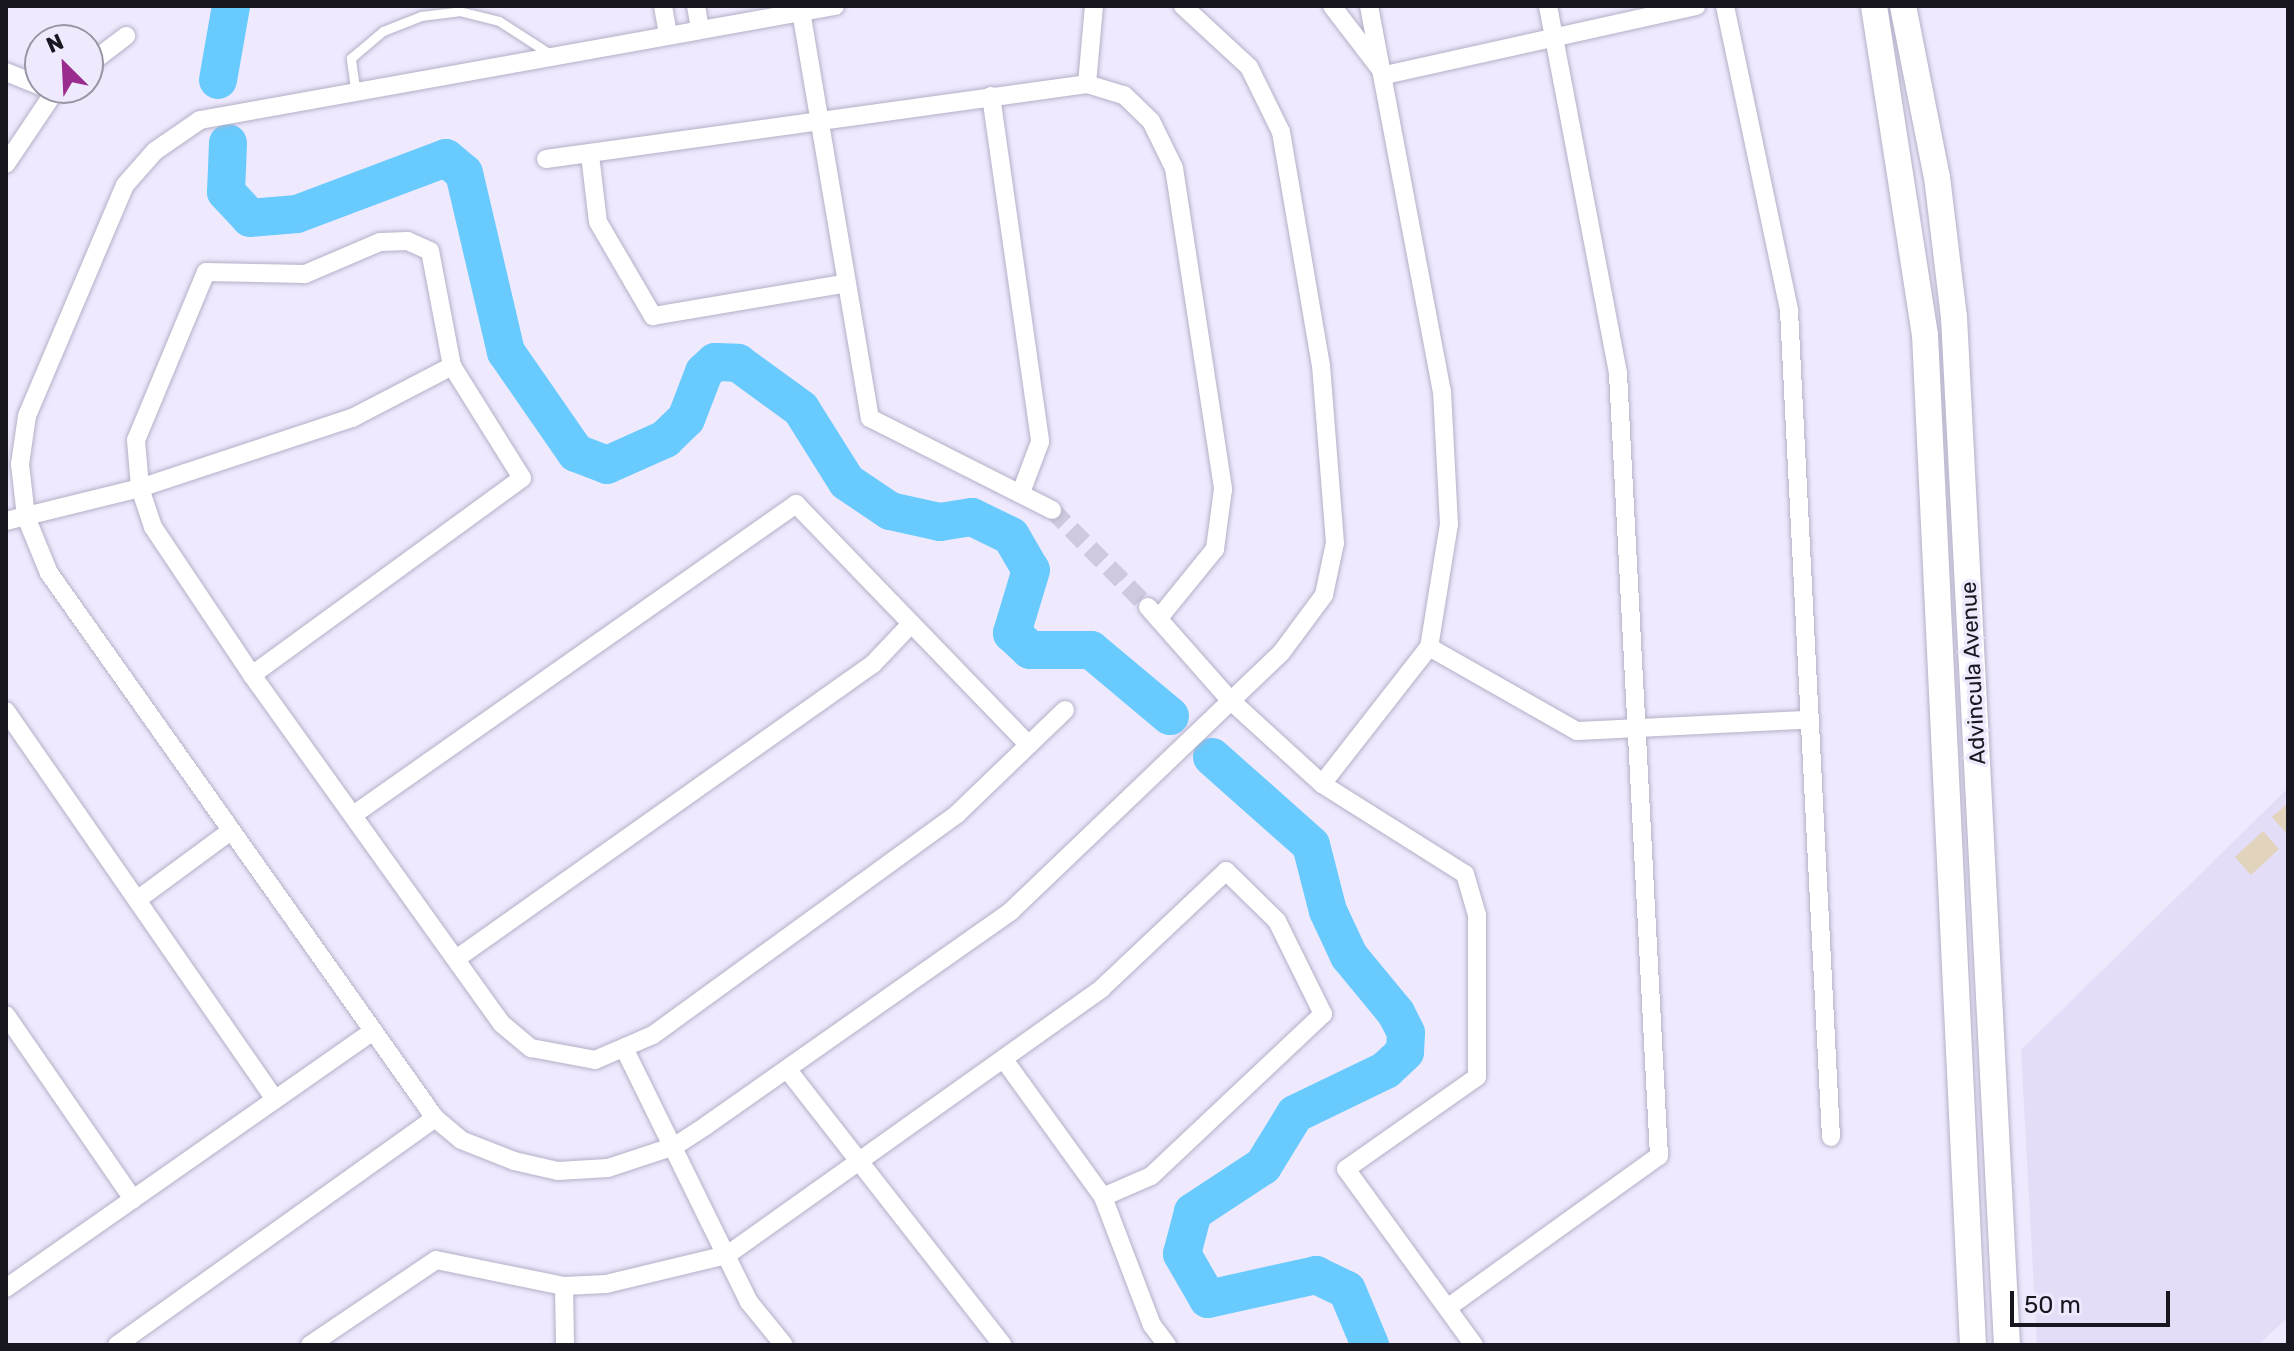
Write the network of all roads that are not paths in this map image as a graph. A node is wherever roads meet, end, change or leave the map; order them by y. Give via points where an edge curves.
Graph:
1 (663, 6) edge
2 (696, 6) edge
3 (835, 6) edge
4 (1094, 6) edge
5 (1183, 6) edge
6 (1332, 6) edge
7 (1369, 6) edge
8 (1548, 6) edge
9 (1696, 6) edge
10 (1725, 6) edge
11 (1874, 6) edge
12 (1903, 6) edge
13 (801, 11) junction
14 (700, 28) junction
15 (668, 34) junction
16 (126, 36) dead end
17 (1557, 37) junction
18 (104, 53) edge
19 (550, 54) junction
20 (1385, 75) junction
21 (1087, 84) junction
22 (355, 88) junction
23 (991, 96) junction
24 (40, 104) edge
25 (818, 124) junction
26 (590, 155) junction
27 (546, 159) dead end
28 (6, 164) edge
29 (843, 284) junction
30 (452, 366) junction
31 (140, 488) junction
32 (1022, 490) junction
33 (1052, 510) tunnel mouth
34 (26, 517) junction
35 (6, 521) edge
36 (908, 627) junction
37 (1429, 647) junction
38 (252, 675) junction
39 (1229, 699) junction
40 (1065, 710) dead end
41 (6, 711) edge
42 (1806, 720) junction
43 (1634, 725) junction
44 (1028, 744) junction
45 (1322, 784) junction
46 (356, 813) junction
47 (228, 833) junction
48 (137, 900) junction
49 (456, 959) junction
50 (6, 1015) edge
51 (370, 1033) junction
52 (1990, 1033) junction
53 (1959, 1035) junction
54 (625, 1050) junction
55 (1005, 1061) junction
56 (787, 1069) junction
57 (275, 1099) junction
58 (435, 1118) junction
59 (1831, 1137) dead end
60 (675, 1146) junction
61 (860, 1163) junction
62 (1103, 1197) junction
63 (133, 1199) junction
64 (727, 1255) junction
65 (564, 1286) junction
66 (6, 1288) edge
67 (1450, 1306) junction
68 (323, 1341) edge
69 (117, 1345) edge
70 (565, 1345) edge
71 (784, 1345) edge
72 (1003, 1345) edge
73 (1167, 1345) edge
74 (1474, 1345) edge
75 (1973, 1345) edge
76 (2007, 1345) edge

1 - 15 street
2 - 14 street
3 - 13 street
4 - 21 street
5 - 39 street via 1249,67 1281,132 1321,366 1332,487 1335,543 1324,595 1281,653
6 - 20 street
7 - 20 street
8 - 17 street
9 - 17 street
10 - 42 street via 1789,311
11 - 53 main road, Advincula Avenue via 1925,335
12 - 52 main road, Advincula Avenue via 1937,177 1954,317
13 - 14 street
13 - 25 street
14 - 15 street
15 - 19 street
16 - 18 street
17 - 20 street
17 - 43 street via 1618,373
19 - 22 street
19 - 22 lane via 499,21 459,11 421,16 383,31 351,58
20 - 37 street via 1442,391 1449,524
21 - 23 street
21 - 39 street via 1124,95 1151,121 1174,168 1223,489 1215,549 1153,613
22 - 34 street via 200,120 155,151 125,185 27,416 20,464
23 - 25 street
23 - 32 street via 1040,442
24 - 28 street
25 - 26 street
25 - 29 street
26 - 27 street
26 - 29 street via 598,222 653,316
29 - 32 street via 870,418
30 - 31 street via 352,418
30 - 31 street via 439,272 430,251 408,241 380,242 305,274 206,272 136,440
30 - 38 street via 522,478
31 - 34 street
31 - 38 street via 153,527
32 - 33 street
34 - 35 street
34 - 47 street via 49,573
36 - 44 street
36 - 46 street via 796,504
36 - 49 street via 873,664
37 - 43 street via 1577,731
37 - 45 street
38 - 46 street
39 - 45 street
39 - 56 street via 1011,911
40 - 44 street
41 - 48 street
42 - 43 street
42 - 59 street
43 - 67 street via 1659,1156
44 - 54 street via 957,814
45 - 67 street via 1465,874 1477,915 1477,1077 1346,1169
46 - 49 street
47 - 48 street
47 - 51 street
48 - 57 street
49 - 54 street via 502,1024 531,1048 595,1060
50 - 63 street
51 - 57 street
51 - 58 street
52 - 53 main road
52 - 76 main road, Advincula Avenue
53 - 75 main road, Advincula Avenue
54 - 60 street
55 - 61 street
55 - 62 street
55 - 62 street via 1101,989 1226,871 1277,921 1323,1014 1151,1176
56 - 60 street
56 - 61 street
57 - 63 street
58 - 60 street via 461,1140 558,1171 608,1168
58 - 69 street
60 - 64 street
61 - 64 street
61 - 72 street
62 - 73 street via 1152,1325
63 - 66 street
64 - 65 street via 606,1284
64 - 71 street via 749,1302
65 - 68 street via 436,1260
65 - 70 street
67 - 74 street

